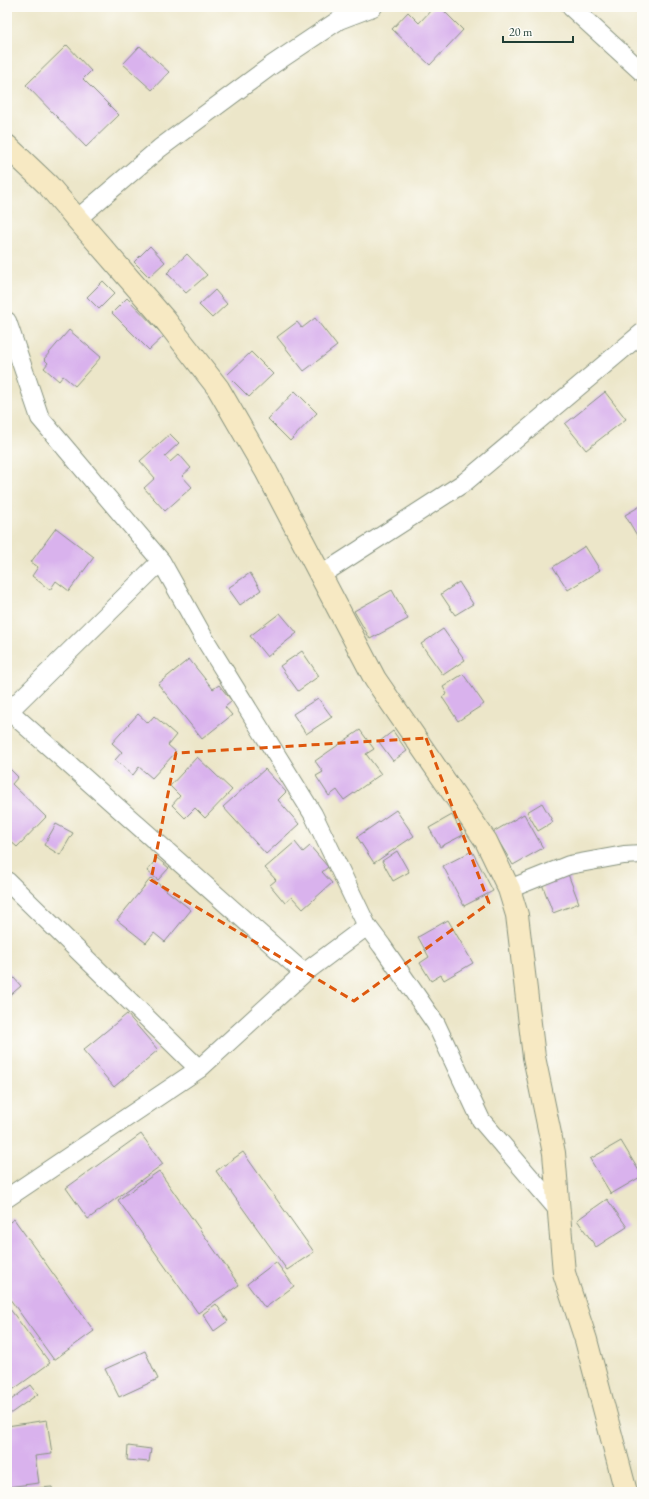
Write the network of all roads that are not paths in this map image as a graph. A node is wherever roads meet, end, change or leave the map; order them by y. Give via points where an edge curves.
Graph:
1 (373, 7) edge
2 (571, 7) edge
3 (642, 72) edge
4 (7, 146) edge
5 (77, 219) junction
6 (7, 321) edge
7 (642, 333) edge
8 (161, 561) junction
9 (321, 575) junction
10 (8, 712) edge
11 (642, 854) edge
12 (7, 881) edge
13 (509, 889) junction
14 (367, 926) junction
15 (304, 973) junction
16 (199, 1069) junction
17 (7, 1198) edge
18 (559, 1211) junction
19 (626, 1492) edge

1 - 5 street via 339,20 272,65 160,148
2 - 3 street
4 - 5 street via 48,185
5 - 9 street via 166,321 218,388 266,470
6 - 8 street via 40,418
7 - 9 street via 465,482
8 - 10 street
8 - 14 street via 204,638 313,814
9 - 13 street via 375,679 486,841
10 - 15 street
11 - 13 street via 570,865
12 - 16 street
13 - 18 street via 517,915 534,1057 554,1153
14 - 15 street
14 - 18 street via 436,1024 481,1120
15 - 16 street
16 - 17 street
18 - 19 street via 564,1273 586,1340

